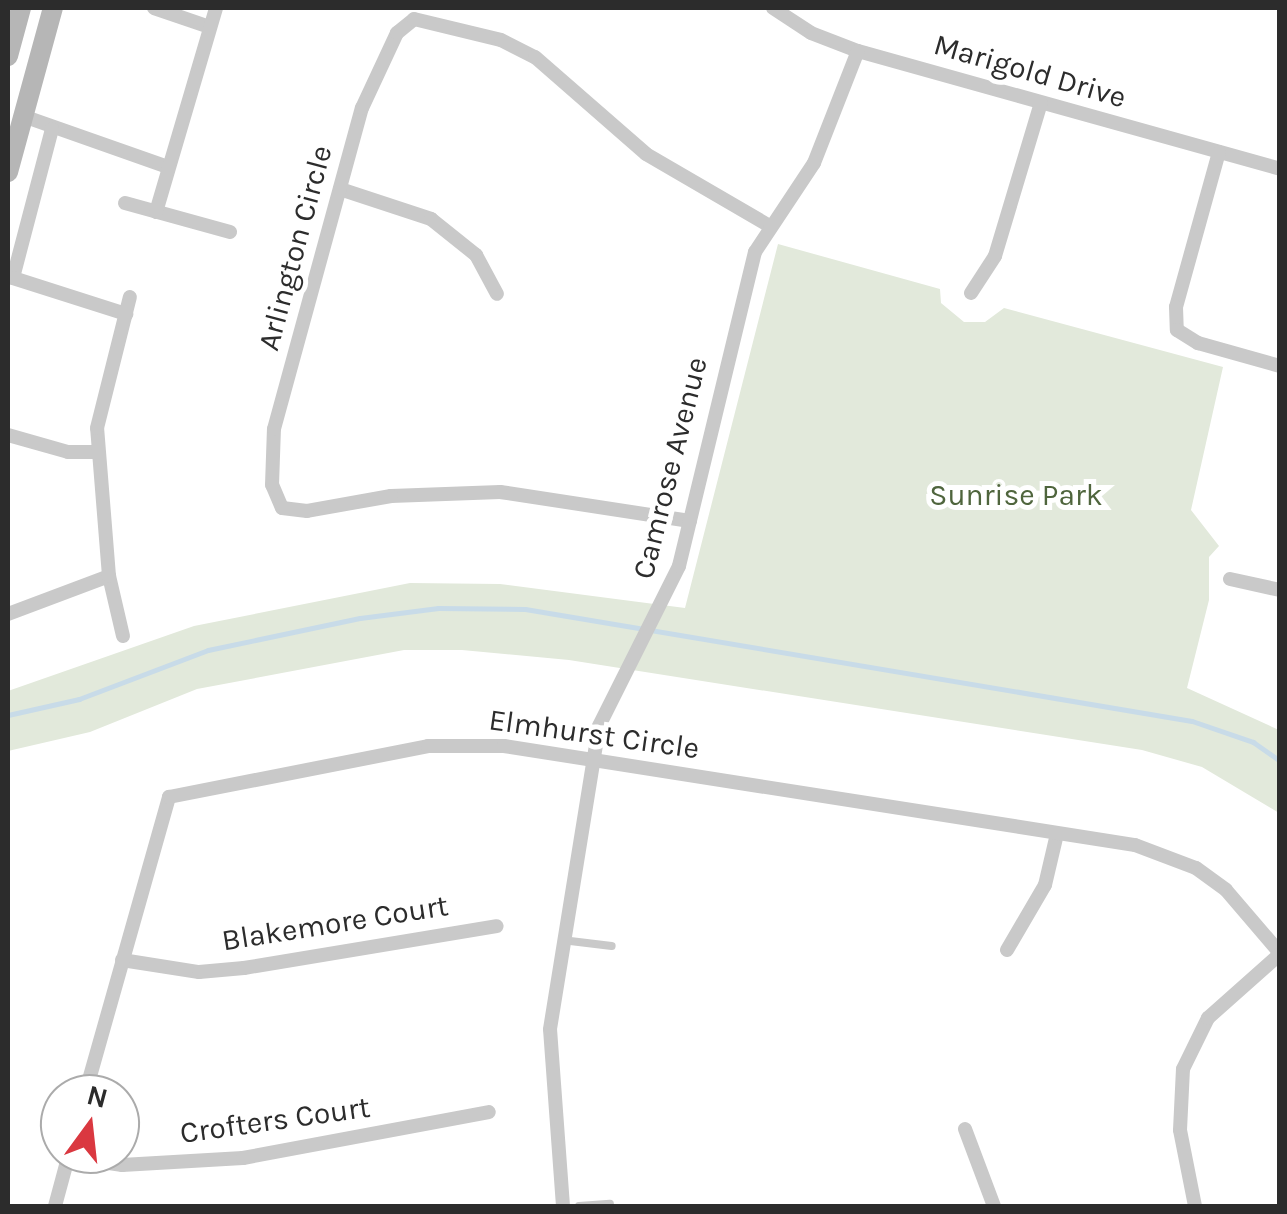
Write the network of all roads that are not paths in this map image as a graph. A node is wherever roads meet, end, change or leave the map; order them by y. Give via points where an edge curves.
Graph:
1 (21, 8) edge
2 (53, 8) edge
3 (154, 8) edge
4 (216, 8) edge
5 (772, 8) edge
6 (207, 26) junction
7 (858, 51) junction
8 (8, 56) edge
9 (1041, 103) junction
10 (15, 112) edge
11 (52, 129) junction
12 (1219, 152) junction
13 (168, 167) junction
14 (1280, 169) edge
15 (8, 172) edge
16 (340, 190) junction
17 (125, 203) dead end
18 (156, 212) junction
19 (768, 224) junction
20 (230, 232) dead end
21 (970, 292) dead end
22 (497, 294) dead end
23 (130, 298) dead end
24 (126, 314) junction
25 (1280, 366) edge
26 (8, 435) edge
27 (98, 452) junction
28 (690, 521) junction
29 (109, 576) junction
30 (1230, 578) dead end
31 (1280, 590) edge
32 (8, 614) edge
33 (123, 636) dead end
34 (592, 759) junction
35 (1057, 834) junction
36 (498, 926) dead end
37 (562, 940) junction
38 (612, 946) dead end
39 (1007, 950) dead end
40 (1280, 954) edge
41 (122, 960) junction
42 (91, 1074) edge
43 (489, 1112) dead end
44 (965, 1129) dead end
45 (140, 1164) edge
46 (63, 1174) edge
47 (610, 1204) dead end
48 (55, 1206) edge
49 (563, 1206) edge
50 (579, 1206) edge
51 (994, 1206) edge
52 (1195, 1206) edge

1 - 8 main road
2 - 10 main road
3 - 6 street
4 - 6 street
5 - 7 street, Marigold Drive
6 - 13 street
7 - 9 street, Marigold Drive
7 - 19 street, Camrose Avenue via 814,164
9 - 12 street, Marigold Drive
9 - 21 street via 995,256
10 - 11 street
10 - 15 main road
11 - 13 street
11 - 24 street via 13,278
12 - 14 street, Marigold Drive
12 - 25 street via 1176,307 1177,330 1198,343
13 - 18 street
16 - 19 street, Arlington Circle via 376,71 397,33 414,19 501,40 535,57 646,154
16 - 22 street via 430,219 476,255
16 - 28 street, Arlington Circle via 274,429 272,486 282,508 307,512 391,496 500,492
17 - 18 street
18 - 20 street
19 - 28 street, Camrose Avenue via 742,291
23 - 24 street
24 - 27 street via 98,415
26 - 27 street via 68,452
27 - 29 street
28 - 34 street, Camrose Avenue via 659,611 623,666
29 - 32 street
29 - 33 street
30 - 31 street
34 - 35 street, Elmhurst Circle
34 - 37 street, Camrose Avenue
34 - 41 street, Elmhurst Circle via 504,746 428,746 169,797
35 - 39 street via 1046,886
35 - 40 street, Elmhurst Circle via 1134,845 1196,868 1226,890
36 - 41 street, Blakemore Court via 244,968 199,972
37 - 38 lane
37 - 49 street, Camrose Avenue via 549,1067
40 - 52 street via 1208,1018 1183,1069 1180,1130
41 - 42 street, Elmhurst Circle
43 - 45 street, Crofters Court via 243,1158
44 - 51 street
46 - 48 street
47 - 50 lane

